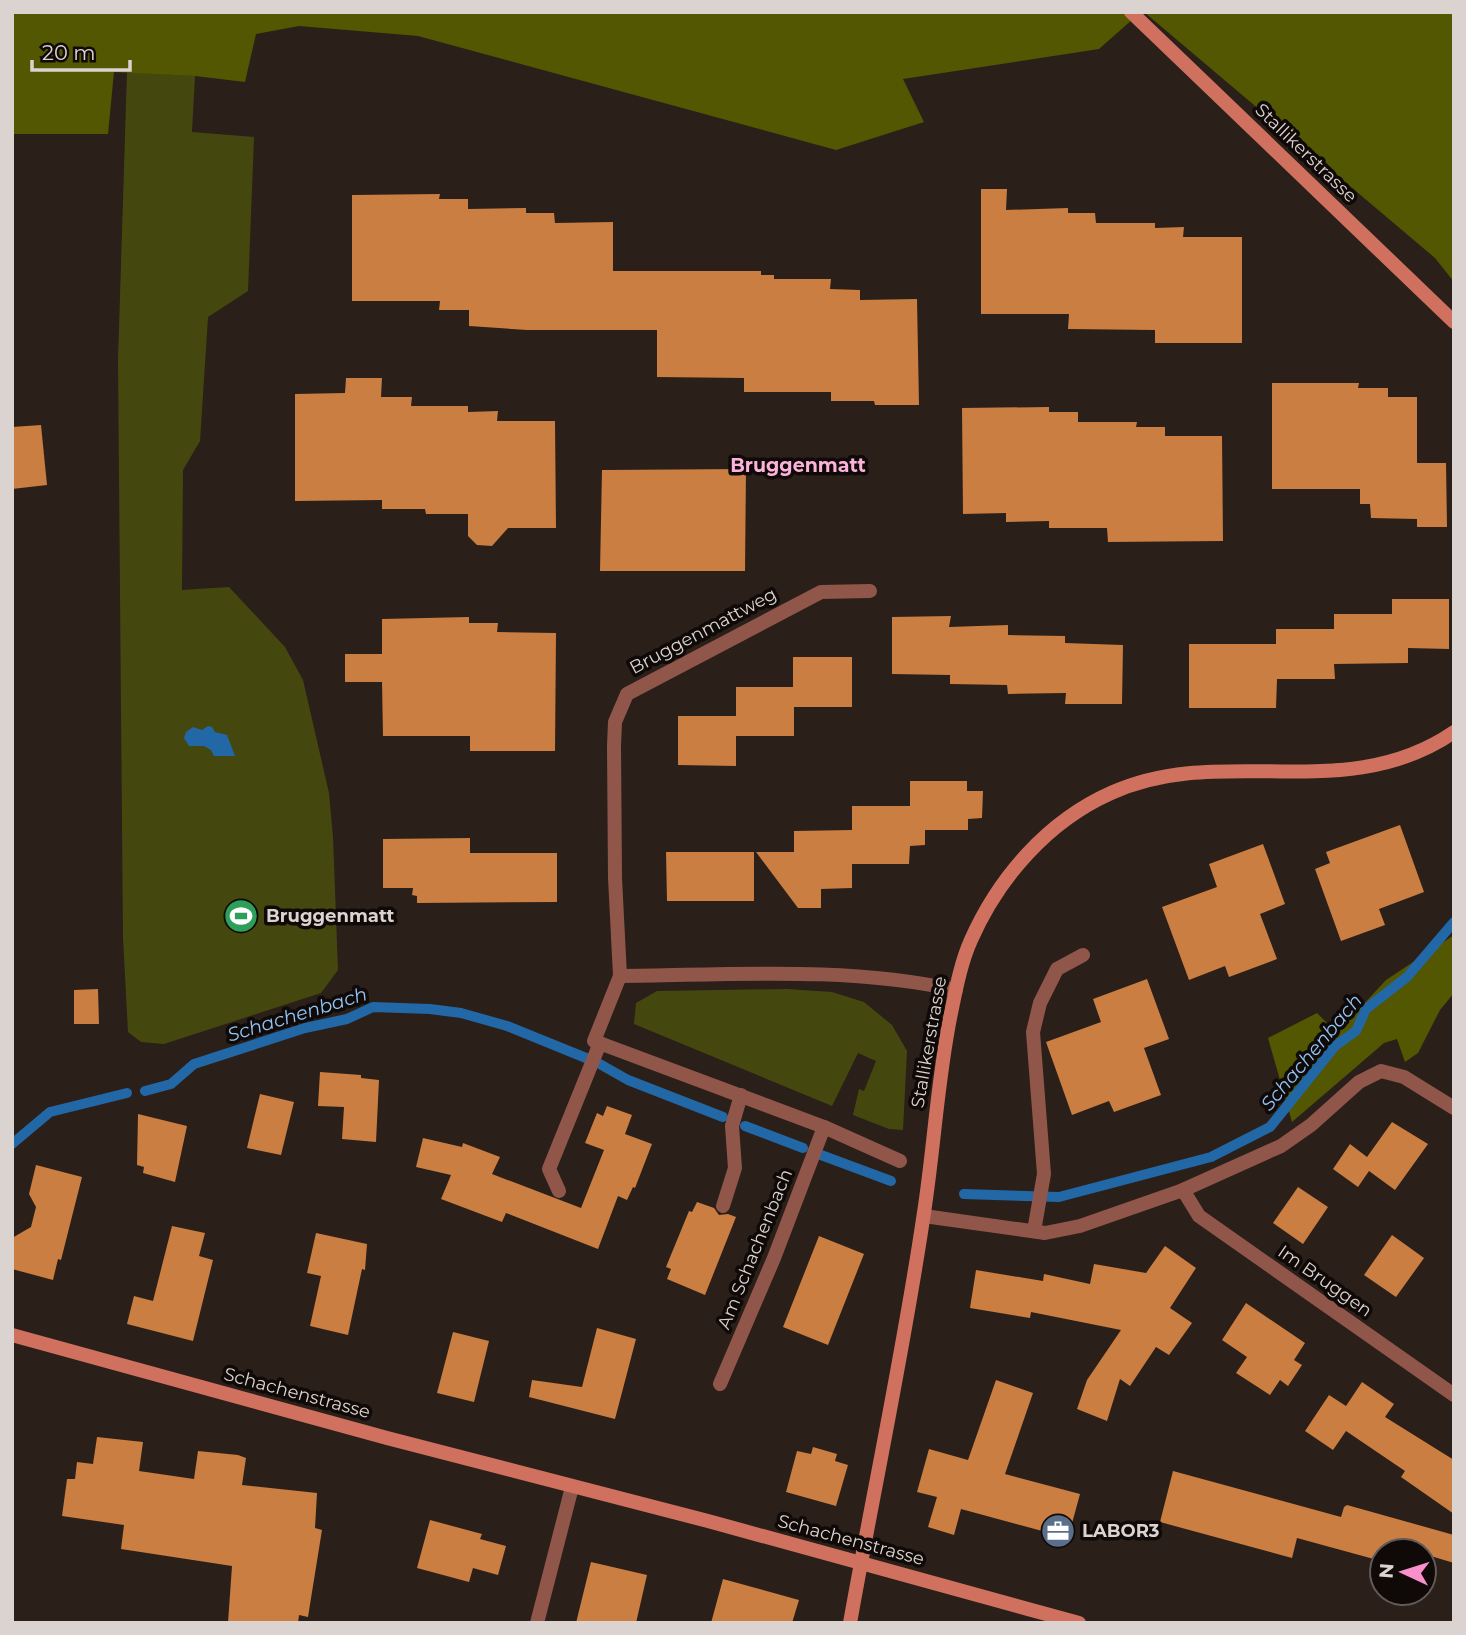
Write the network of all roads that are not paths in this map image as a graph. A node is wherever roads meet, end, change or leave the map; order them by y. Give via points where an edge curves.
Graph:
1 (1131, 12) edge
2 (1454, 322) edge
3 (870, 591) dead end
4 (1454, 732) edge
5 (1083, 955) dead end
6 (620, 976) junction
7 (956, 990) junction
8 (597, 1042) junction
9 (741, 1095) junction
10 (1454, 1108) edge
11 (824, 1127) junction
12 (900, 1161) dead end
13 (1183, 1190) junction
14 (559, 1191) dead end
15 (723, 1206) dead end
16 (924, 1216) junction
17 (1034, 1231) junction
18 (12, 1335) edge
19 (720, 1384) dead end
20 (1454, 1395) edge
21 (572, 1487) junction
22 (861, 1563) junction
23 (537, 1623) edge
24 (850, 1623) edge
25 (1079, 1623) edge

1 - 2 street, Stallikerstrasse
3 - 6 street, Bruggenmattweg via 821,592 627,694 615,722 614,746
4 - 7 street, Stallikerstrasse via 1398,761 1344,771 1207,770 1169,775 1112,792 1066,819 1022,857 989,902 969,943
5 - 17 street via 1057,969 1040,1003 1033,1032 1044,1174
6 - 7 street via 821,975
6 - 8 street, Bruggenmattweg
7 - 16 street, Stallikerstrasse via 946,1034
8 - 9 street
8 - 14 street via 549,1169
9 - 11 street
9 - 15 street via 732,1126 735,1168
10 - 13 street via 1404,1077 1381,1071 1359,1082 1281,1146
11 - 12 street
11 - 19 street, Am Schachenbach
13 - 17 street via 1080,1226
13 - 20 street, Im Bruggen via 1199,1216
16 - 17 street
16 - 22 street, Stallikerstrasse
18 - 21 street, Schachenstrasse
21 - 22 street, Schachenstrasse
21 - 23 street
22 - 24 street, Stallikerstrasse
22 - 25 street, Schachenstrasse

